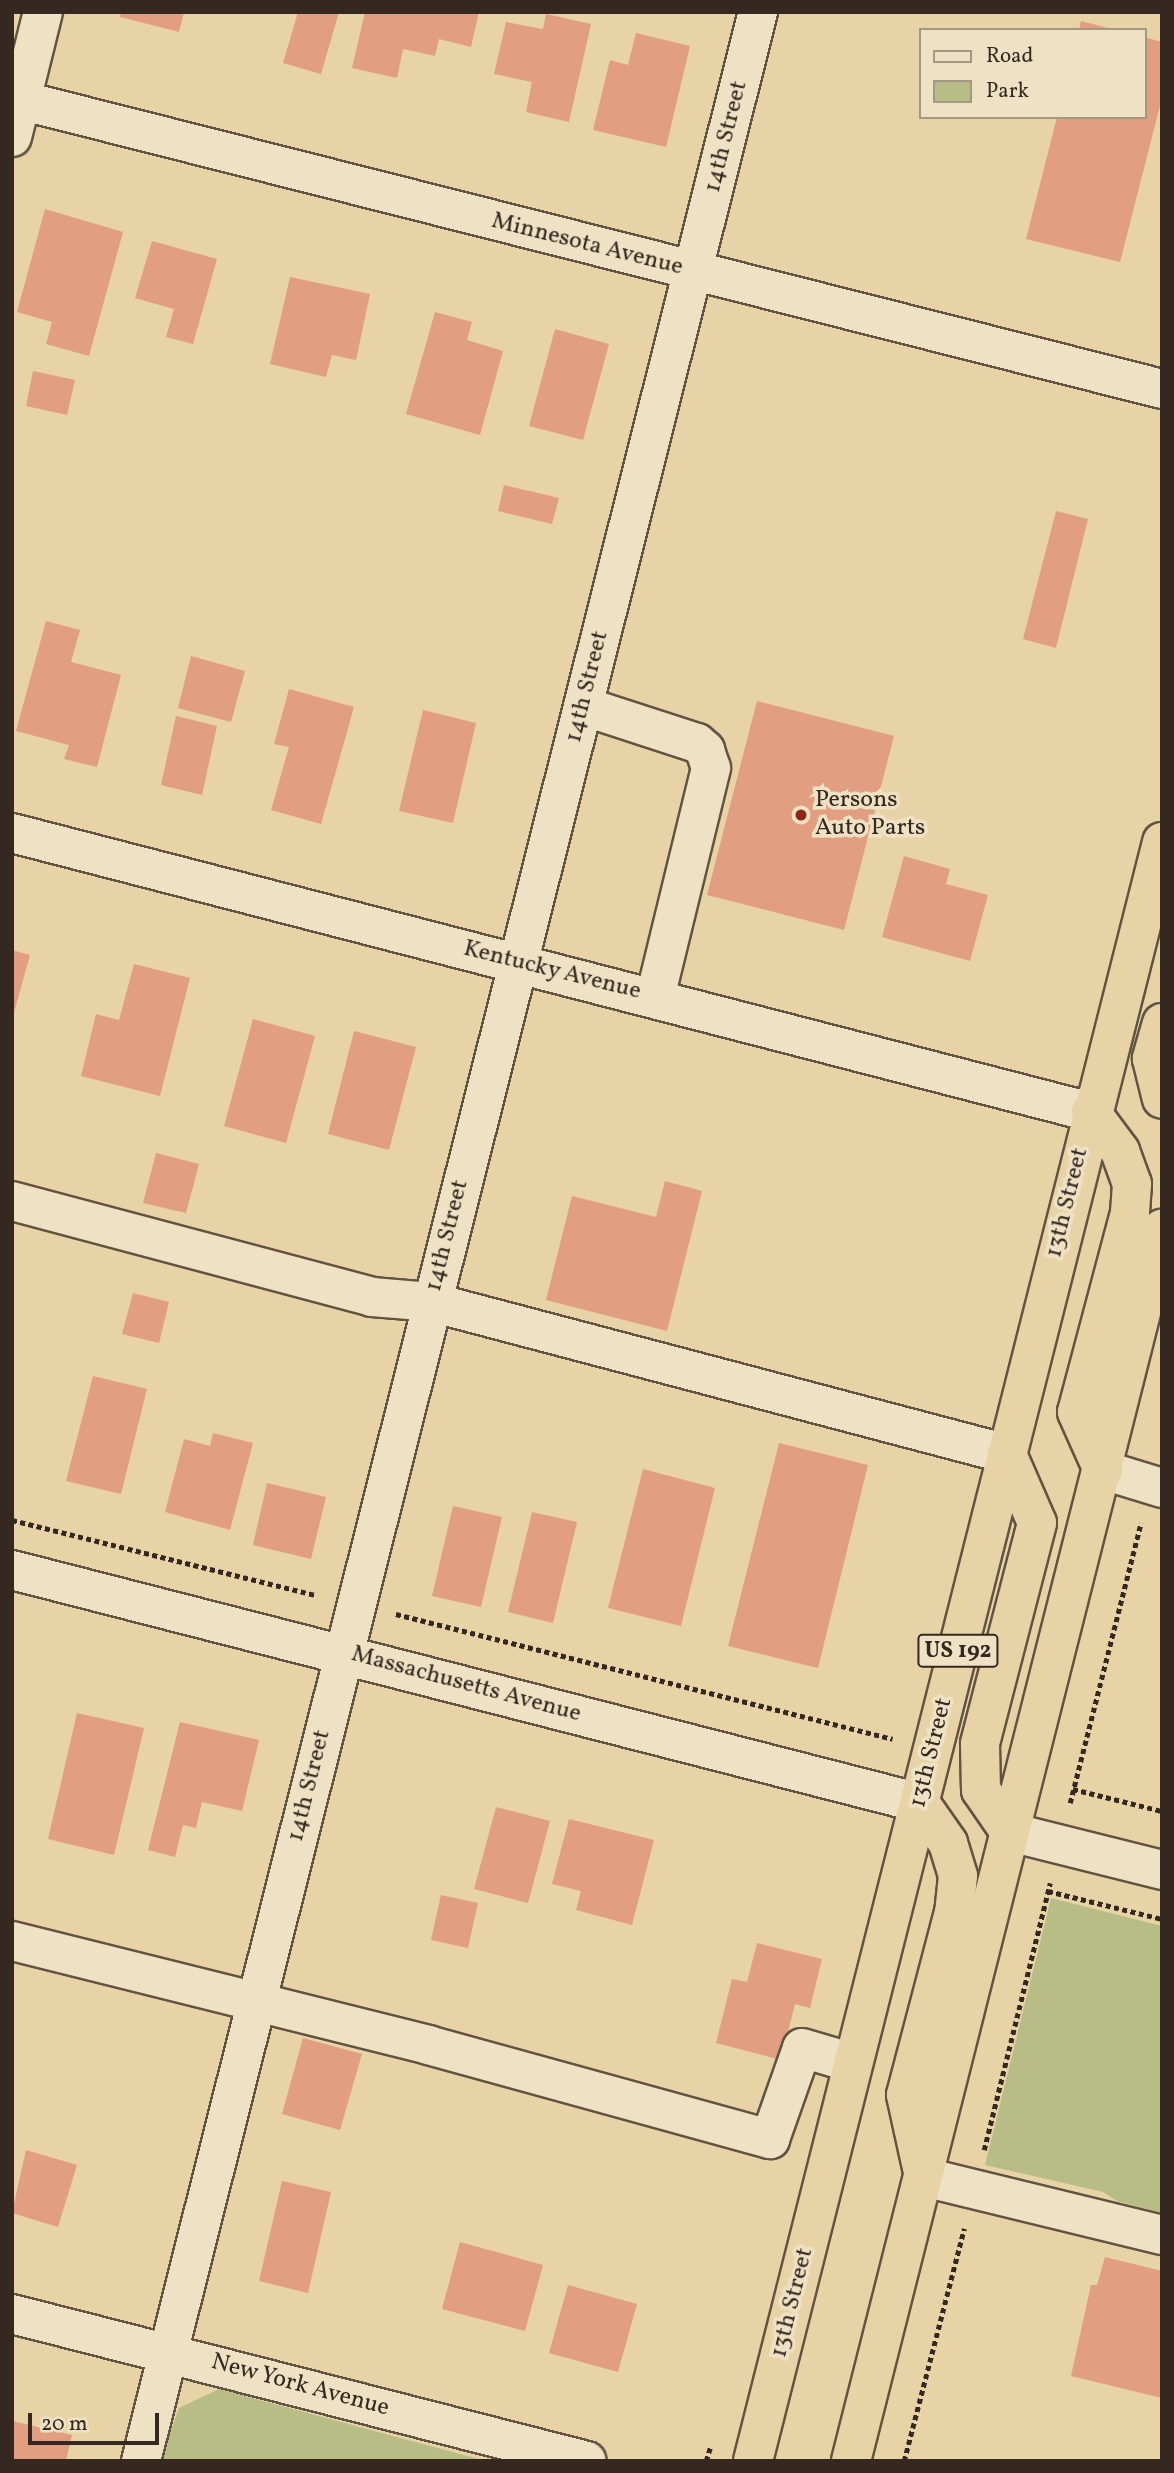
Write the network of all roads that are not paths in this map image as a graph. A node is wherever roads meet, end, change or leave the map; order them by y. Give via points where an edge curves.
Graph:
1 (43, 12) edge
2 (758, 12) edge
3 (17, 99) edge
4 (12, 137) edge
5 (695, 272) junction
6 (1162, 389) edge
7 (583, 706) junction
8 (12, 833) edge
9 (1162, 842) edge
10 (518, 962) junction
11 (655, 997) junction
12 (1162, 1023) edge
13 (1162, 1100) edge
14 (1091, 1112) junction
15 (12, 1201) edge
16 (1162, 1229) edge
17 (431, 1302) junction
18 (1007, 1454) junction
19 (1103, 1470) junction
20 (1156, 1487) edge
21 (12, 1570) edge
22 (343, 1653) junction
23 (920, 1803) junction
24 (1010, 1832) junction
25 (1162, 1870) edge
26 (12, 1941) edge
27 (255, 2004) junction
28 (853, 2063) junction
29 (924, 2177) junction
30 (1162, 2235) edge
31 (12, 2314) edge
32 (168, 2352) junction
33 (141, 2461) edge
34 (587, 2461) edge
35 (753, 2461) edge
36 (851, 2461) edge

1 - 3 street
2 - 5 street, 14th Street
3 - 4 street
3 - 5 street, Minnesota Avenue
5 - 6 street, Minnesota Avenue
5 - 7 street, 14th Street
7 - 10 street, 14th Street
7 - 11 street via 697,743 705,750 711,768
8 - 10 street, Kentucky Avenue
9 - 14 highway, 13th Street / US 192
10 - 11 street, Kentucky Avenue
10 - 17 street, 14th Street
11 - 14 street, Kentucky Avenue
12 - 13 highway via 1152,1059
14 - 18 highway, 13th Street / US 192
14 - 19 highway via 1120,1151 1132,1184 1130,1213 1077,1412
15 - 17 street via 372,1297
16 - 19 highway
17 - 18 street
17 - 22 street, 14th Street
18 - 23 highway, 13th Street / US 192
18 - 24 highway via 1037,1523 980,1744 981,1790
19 - 20 street
19 - 24 highway
21 - 22 street, Massachusetts Avenue
22 - 23 street, Massachusetts Avenue
22 - 27 street, 14th Street
23 - 28 highway, 13th Street / US 192
23 - 29 highway via 948,1843 958,1875 954,1912 906,2095
24 - 25 street
24 - 29 highway
26 - 27 street
27 - 28 street via 428,2045 770,2139 802,2048
27 - 32 street, 14th Street
28 - 35 highway, 13th Street / US 192
29 - 30 street
29 - 36 highway
31 - 32 street, New York Avenue
32 - 33 street, 14th Street
32 - 34 street, New York Avenue

